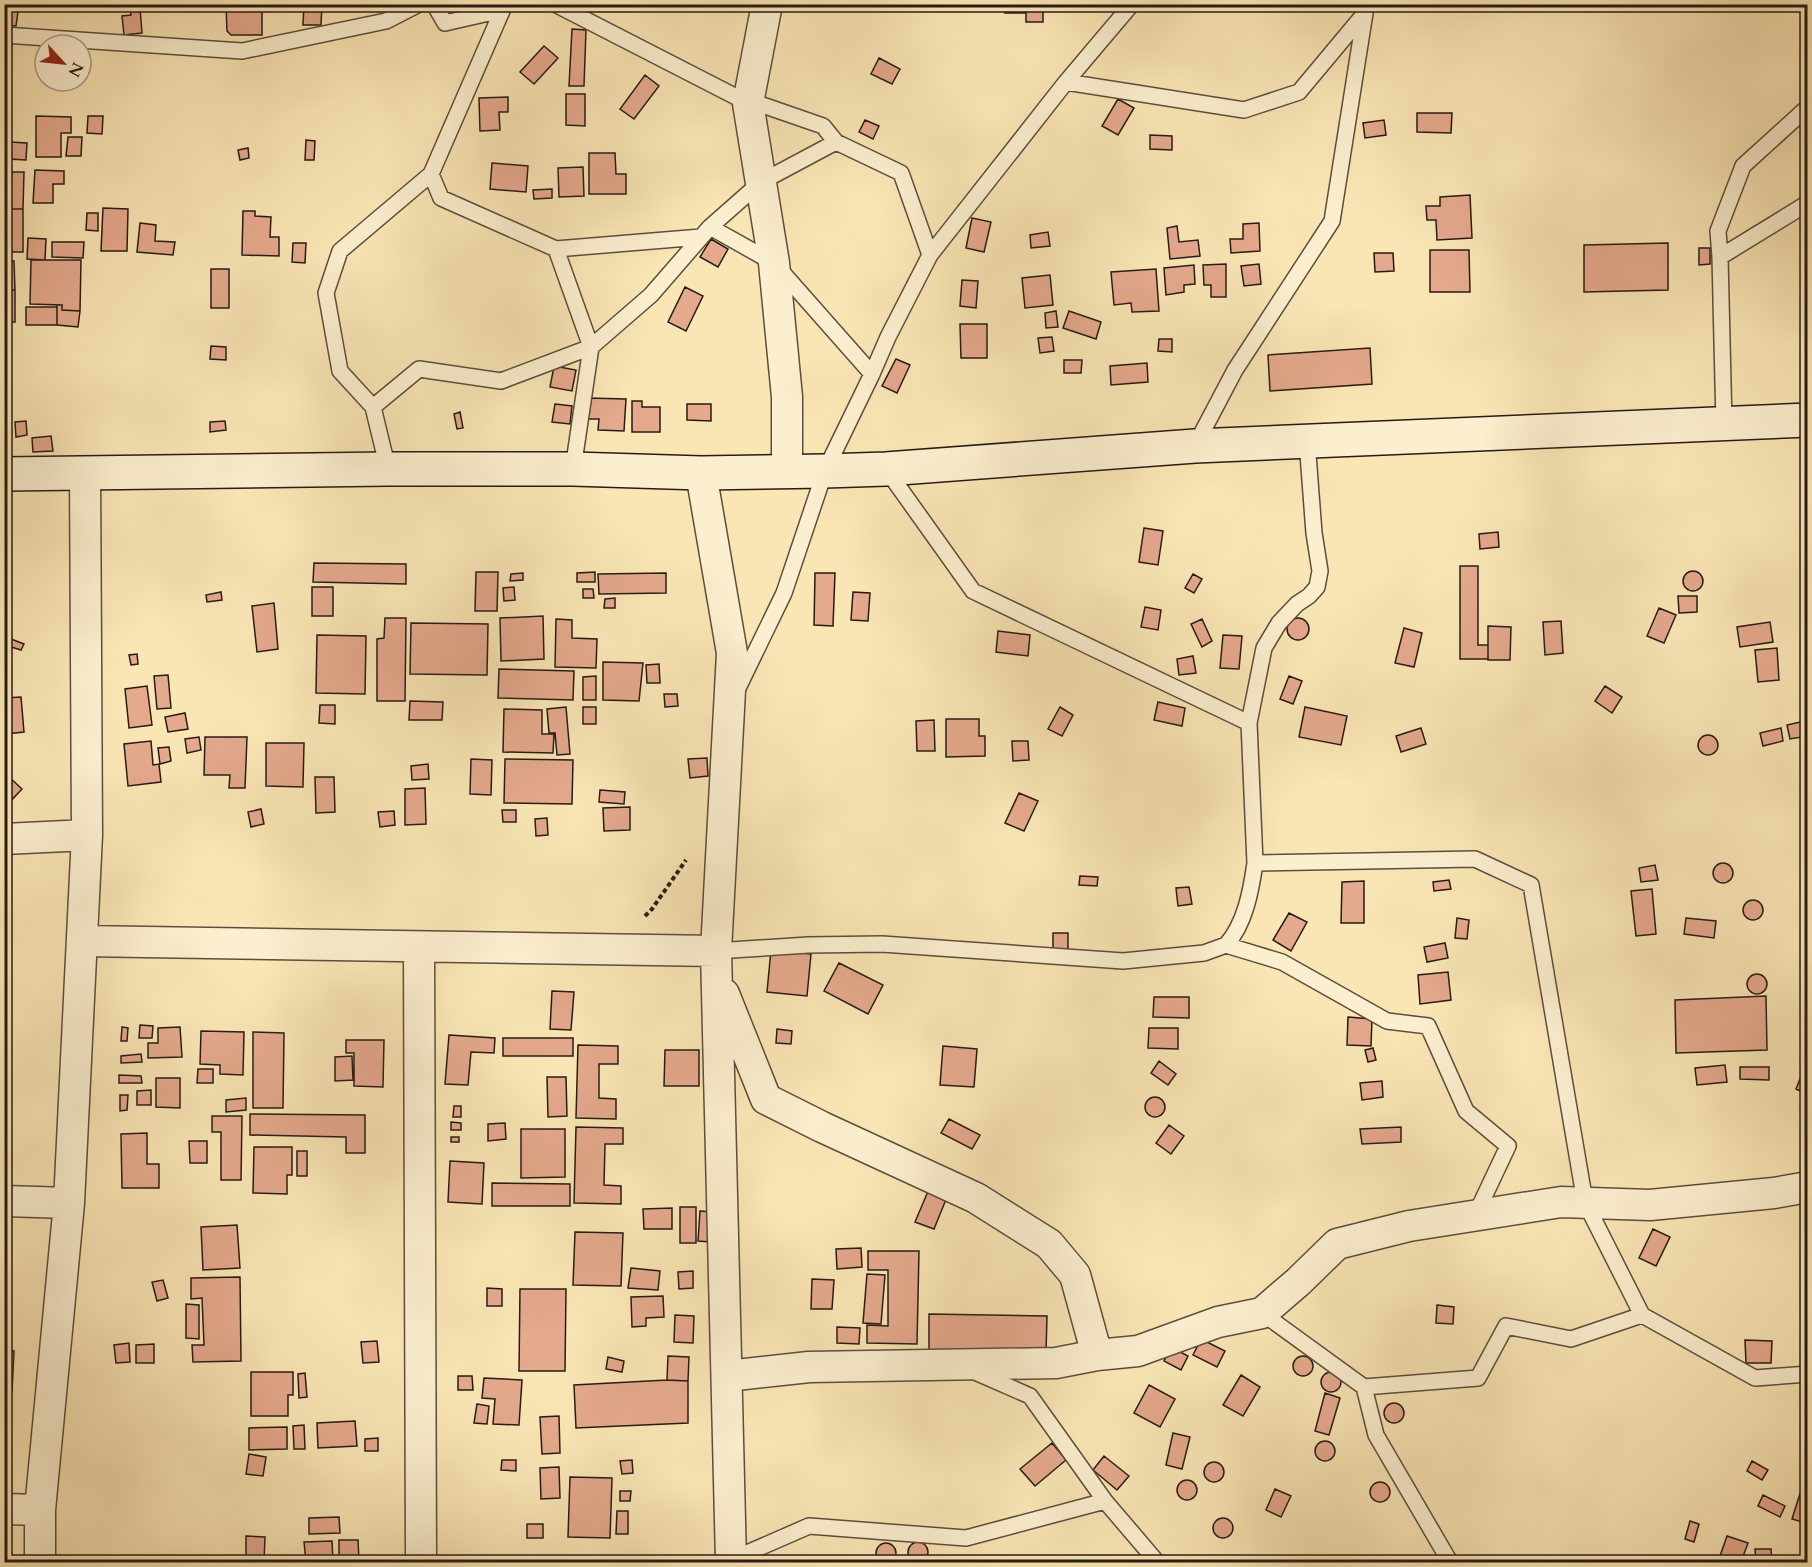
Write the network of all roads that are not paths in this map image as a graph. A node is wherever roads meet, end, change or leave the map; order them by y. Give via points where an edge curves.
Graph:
1 (419, 4) edge
2 (434, 4) edge
3 (555, 4) edge
4 (767, 4) edge
5 (1132, 4) edge
6 (503, 7) edge
7 (1365, 9) edge
8 (4, 35) edge
9 (1066, 82) junction
10 (748, 102) junction
11 (1808, 107) edge
12 (836, 142) junction
13 (431, 174) junction
14 (761, 182) junction
15 (1808, 203) edge
16 (705, 232) junction
17 (556, 249) junction
18 (930, 255) junction
19 (1720, 257) junction
20 (774, 263) junction
21 (591, 347) junction
22 (872, 374) junction
23 (373, 407) junction
24 (1808, 420) edge
25 (1724, 425) junction
26 (1307, 441) junction
27 (1195, 446) junction
28 (388, 469) junction
29 (573, 469) junction
30 (886, 469) junction
31 (788, 471) junction
32 (825, 471) junction
33 (85, 473) junction
34 (701, 473) junction
35 (4, 474) edge
36 (730, 704) junction
37 (1249, 723) junction
38 (87, 835) junction
39 (4, 839) edge
40 (1255, 863) junction
41 (82, 941) junction
42 (1226, 945) junction
43 (419, 947) junction
44 (717, 965) junction
45 (1808, 1187) edge
46 (4, 1201) edge
47 (1585, 1202) junction
48 (69, 1203) junction
49 (1475, 1216) junction
50 (1262, 1313) junction
51 (1642, 1315) junction
52 (1097, 1354) junction
53 (956, 1363) junction
54 (1808, 1374) edge
55 (727, 1376) junction
56 (1364, 1388) junction
57 (1105, 1502) junction
58 (4, 1509) edge
59 (40, 1510) junction
60 (731, 1561) edge
61 (40, 1563) edge
62 (421, 1563) edge
63 (1157, 1563) edge
64 (1450, 1563) edge

1 - 8 lane via 386,21 242,51
2 - 6 lane via 445,23
3 - 10 lane
4 - 10 street
5 - 9 lane
6 - 13 lane
7 - 9 lane via 1299,92 1244,110
7 - 27 lane via 1332,221 1235,370
9 - 18 lane
10 - 12 lane via 824,126
10 - 14 street
11 - 19 lane via 1743,166 1718,231
12 - 14 lane
12 - 18 lane via 901,173
13 - 17 lane via 441,198
13 - 23 lane via 340,251 326,293 340,371
14 - 16 lane
14 - 20 street
15 - 19 lane
16 - 17 lane
16 - 20 lane
16 - 21 lane via 651,295
17 - 21 lane
18 - 22 lane
19 - 25 lane
20 - 22 lane
20 - 31 street via 788,397
21 - 23 lane via 501,381 419,369
21 - 29 lane
22 - 32 lane
23 - 28 lane
24 - 25 main road
25 - 26 main road
26 - 27 main road
26 - 37 lane via 1320,571 1317,588 1279,623 1267,641
27 - 30 main road
28 - 29 main road
28 - 33 main road
29 - 34 main road
30 - 32 main road
30 - 37 lane via 973,591
31 - 32 main road
31 - 34 main road
32 - 36 lane via 784,594
33 - 35 main road
33 - 38 street
34 - 36 street via 732,653
36 - 44 street
37 - 40 lane
38 - 39 street
38 - 41 street
40 - 42 lane via 1251,891 1234,936
40 - 47 lane via 1475,859 1531,885
41 - 43 street
41 - 48 street
42 - 44 lane via 1204,953 1123,961 882,944 808,945
42 - 49 lane via 1282,962 1387,1021 1428,1026 1466,1111 1508,1146
43 - 44 street via 610,949
43 - 62 street
44 - 52 street via 766,1099 976,1198 1049,1244 1075,1275
44 - 55 street
45 - 47 street via 1650,1205
46 - 48 street
47 - 49 street via 1561,1202
47 - 51 lane
48 - 59 street
49 - 50 street via 1409,1226 1337,1244
50 - 52 street via 1218,1322 1138,1351
50 - 56 lane
51 - 54 lane via 1755,1377
51 - 56 lane via 1571,1339 1506,1326 1478,1378
52 - 53 street via 1056,1363
53 - 55 street via 809,1367
53 - 57 lane via 1029,1396
55 - 60 street
56 - 64 lane via 1376,1435
57 - 60 lane via 966,1538 809,1526
57 - 63 lane
58 - 59 street
59 - 61 street

